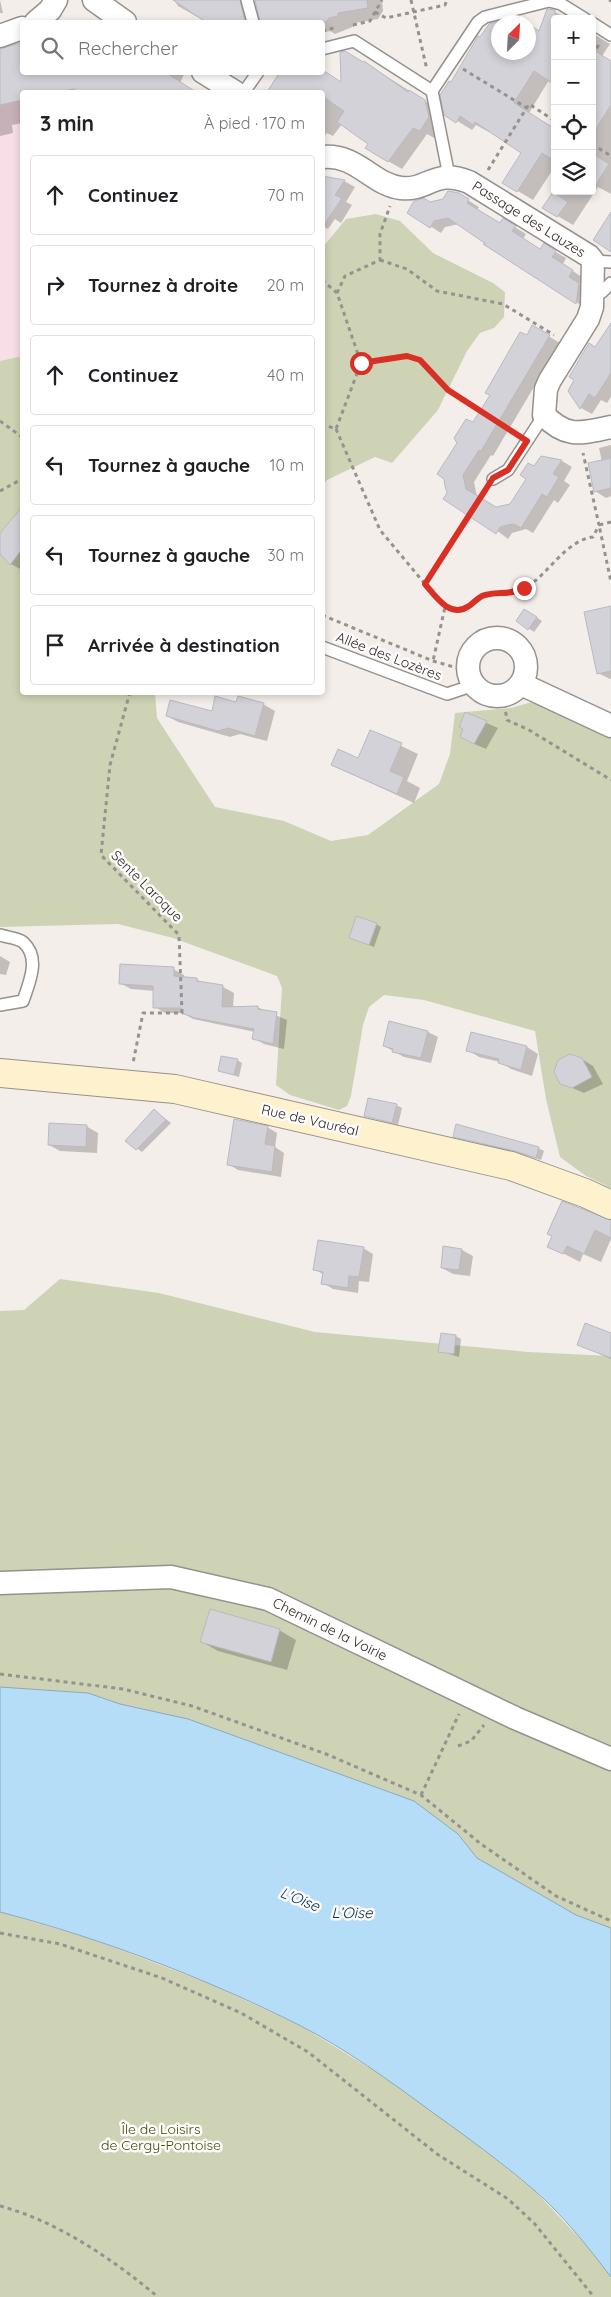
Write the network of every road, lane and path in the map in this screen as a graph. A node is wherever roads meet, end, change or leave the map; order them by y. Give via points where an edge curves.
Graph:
1 (56, 0) edge
2 (94, 0) edge
3 (248, 0) edge
4 (382, 0) edge
5 (411, 0) edge
6 (447, 0) edge
7 (375, 12) junction
8 (414, 12) junction
9 (579, 15) edge
10 (38, 20) edge
11 (122, 20) edge
12 (253, 20) edge
13 (351, 25) dead end
14 (596, 26) edge
15 (342, 27) dead end
16 (20, 29) edge
17 (325, 30) edge
18 (611, 35) edge
19 (0, 36) edge
20 (325, 49) edge
21 (452, 62) junction
22 (208, 75) edge
23 (256, 75) edge
24 (231, 90) edge
25 (245, 90) edge
26 (432, 91) junction
27 (527, 108) junction
28 (551, 119) edge
29 (596, 147) edge
30 (611, 156) edge
31 (325, 157) edge
32 (448, 176) junction
33 (397, 187) junction
34 (478, 187) junction
35 (380, 260) junction
36 (602, 261) edge
37 (325, 282) edge
38 (601, 288) edge
39 (338, 293) junction
40 (571, 346) junction
41 (361, 363) junction
42 (544, 414) junction
43 (0, 421) edge
44 (325, 425) edge
45 (611, 427) edge
46 (336, 429) junction
47 (578, 434) junction
48 (20, 436) edge
49 (527, 441) junction
50 (493, 478) joint
51 (20, 480) edge
52 (0, 491) edge
53 (611, 522) edge
54 (599, 525) junction
55 (611, 582) edge
56 (425, 584) junction
57 (445, 607) junction
58 (325, 616) edge
59 (325, 648) edge
60 (433, 661) junction
61 (471, 678) junction
62 (512, 690) junction
63 (129, 695) edge
64 (611, 726) edge
65 (611, 780) edge
66 (0, 936) edge
67 (0, 1005) edge
68 (134, 1058) dead end
69 (0, 1073) edge
70 (611, 1206) edge
71 (0, 1583) edge
72 (0, 1674) edge
73 (468, 1695) junction
74 (494, 1708) junction
75 (458, 1746) dead end
76 (611, 1759) edge
77 (421, 1795) junction
78 (611, 1921) edge
79 (0, 1933) edge
80 (0, 2206) edge
81 (158, 2297) edge
82 (594, 2297) edge

1 - 10 street
2 - 11 street
3 - 12 lane
4 - 7 path
5 - 8 path
6 - 8 path via 445,4
7 - 8 path via 386,18
7 - 13 path via 370,21
8 - 26 path
9 - 21 lane via 549,1 485,17 478,22
14 - 18 lane
15 - 17 path
16 - 19 street
20 - 26 lane via 354,42
21 - 26 lane
21 - 27 path
22 - 24 street
23 - 25 lane
26 - 32 lane
27 - 28 path via 529,104
27 - 34 path
29 - 30 path
31 - 33 street via 345,159
32 - 33 street via 414,187
32 - 34 street, Passage des Lauzes
33 - 35 path via 380,234
34 - 36 street, Passage des Lauzes
35 - 39 path via 345,276
35 - 40 path via 407,269 437,291 503,304
36 - 38 street, Passage des Lauzes
37 - 39 path
38 - 40 street, Passage des Lauzes via 588,319
39 - 41 path
40 - 42 street, Passage des Lauzes via 546,389
41 - 46 path
41 - 49 path via 407,356 420,360 448,390
42 - 47 street via 560,428
42 - 49 lane, Passage des Lauzes
43 - 48 path
44 - 46 path
45 - 47 street
46 - 56 path via 380,530
47 - 54 path
49 - 50 lane, Passage des Lauzes via 508,470
50 - 56 path
51 - 52 path
53 - 54 path
54 - 55 path
54 - 57 path via 593,538 582,538 574,543 541,577 511,595 483,595 467,608 457,610
56 - 57 path
57 - 60 path
58 - 60 path
59 - 61 lane, Allée des Lozères via 447,694
60 - 61 path
61 - 62 street via 487,695
61 - 62 street via 471,654 476,646 484,641 503,639 512,642 524,657 526,666
62 - 64 street
62 - 65 path via 507,720
63 - 68 path, Sente Laroque via 110,765 101,855 180,935 182,1013 143,1013
66 - 67 lane via 22,942 33,956 32,976 23,1001
69 - 70 street, Rue de Vauréal via 176,1089 511,1166 585,1192
71 - 73 street, Chemin de la Voirie via 171,1578 268,1600
72 - 77 path via 123,1689 192,1706 326,1754
73 - 74 street, Chemin de la Voirie
73 - 77 path
74 - 75 path via 481,1731
74 - 76 street, Chemin de la Voirie
77 - 78 path via 481,1844 556,1896
79 - 82 path via 60,1944 162,1978 241,2013 308,2052 436,2154 508,2199 534,2223
80 - 81 path via 72,2238

